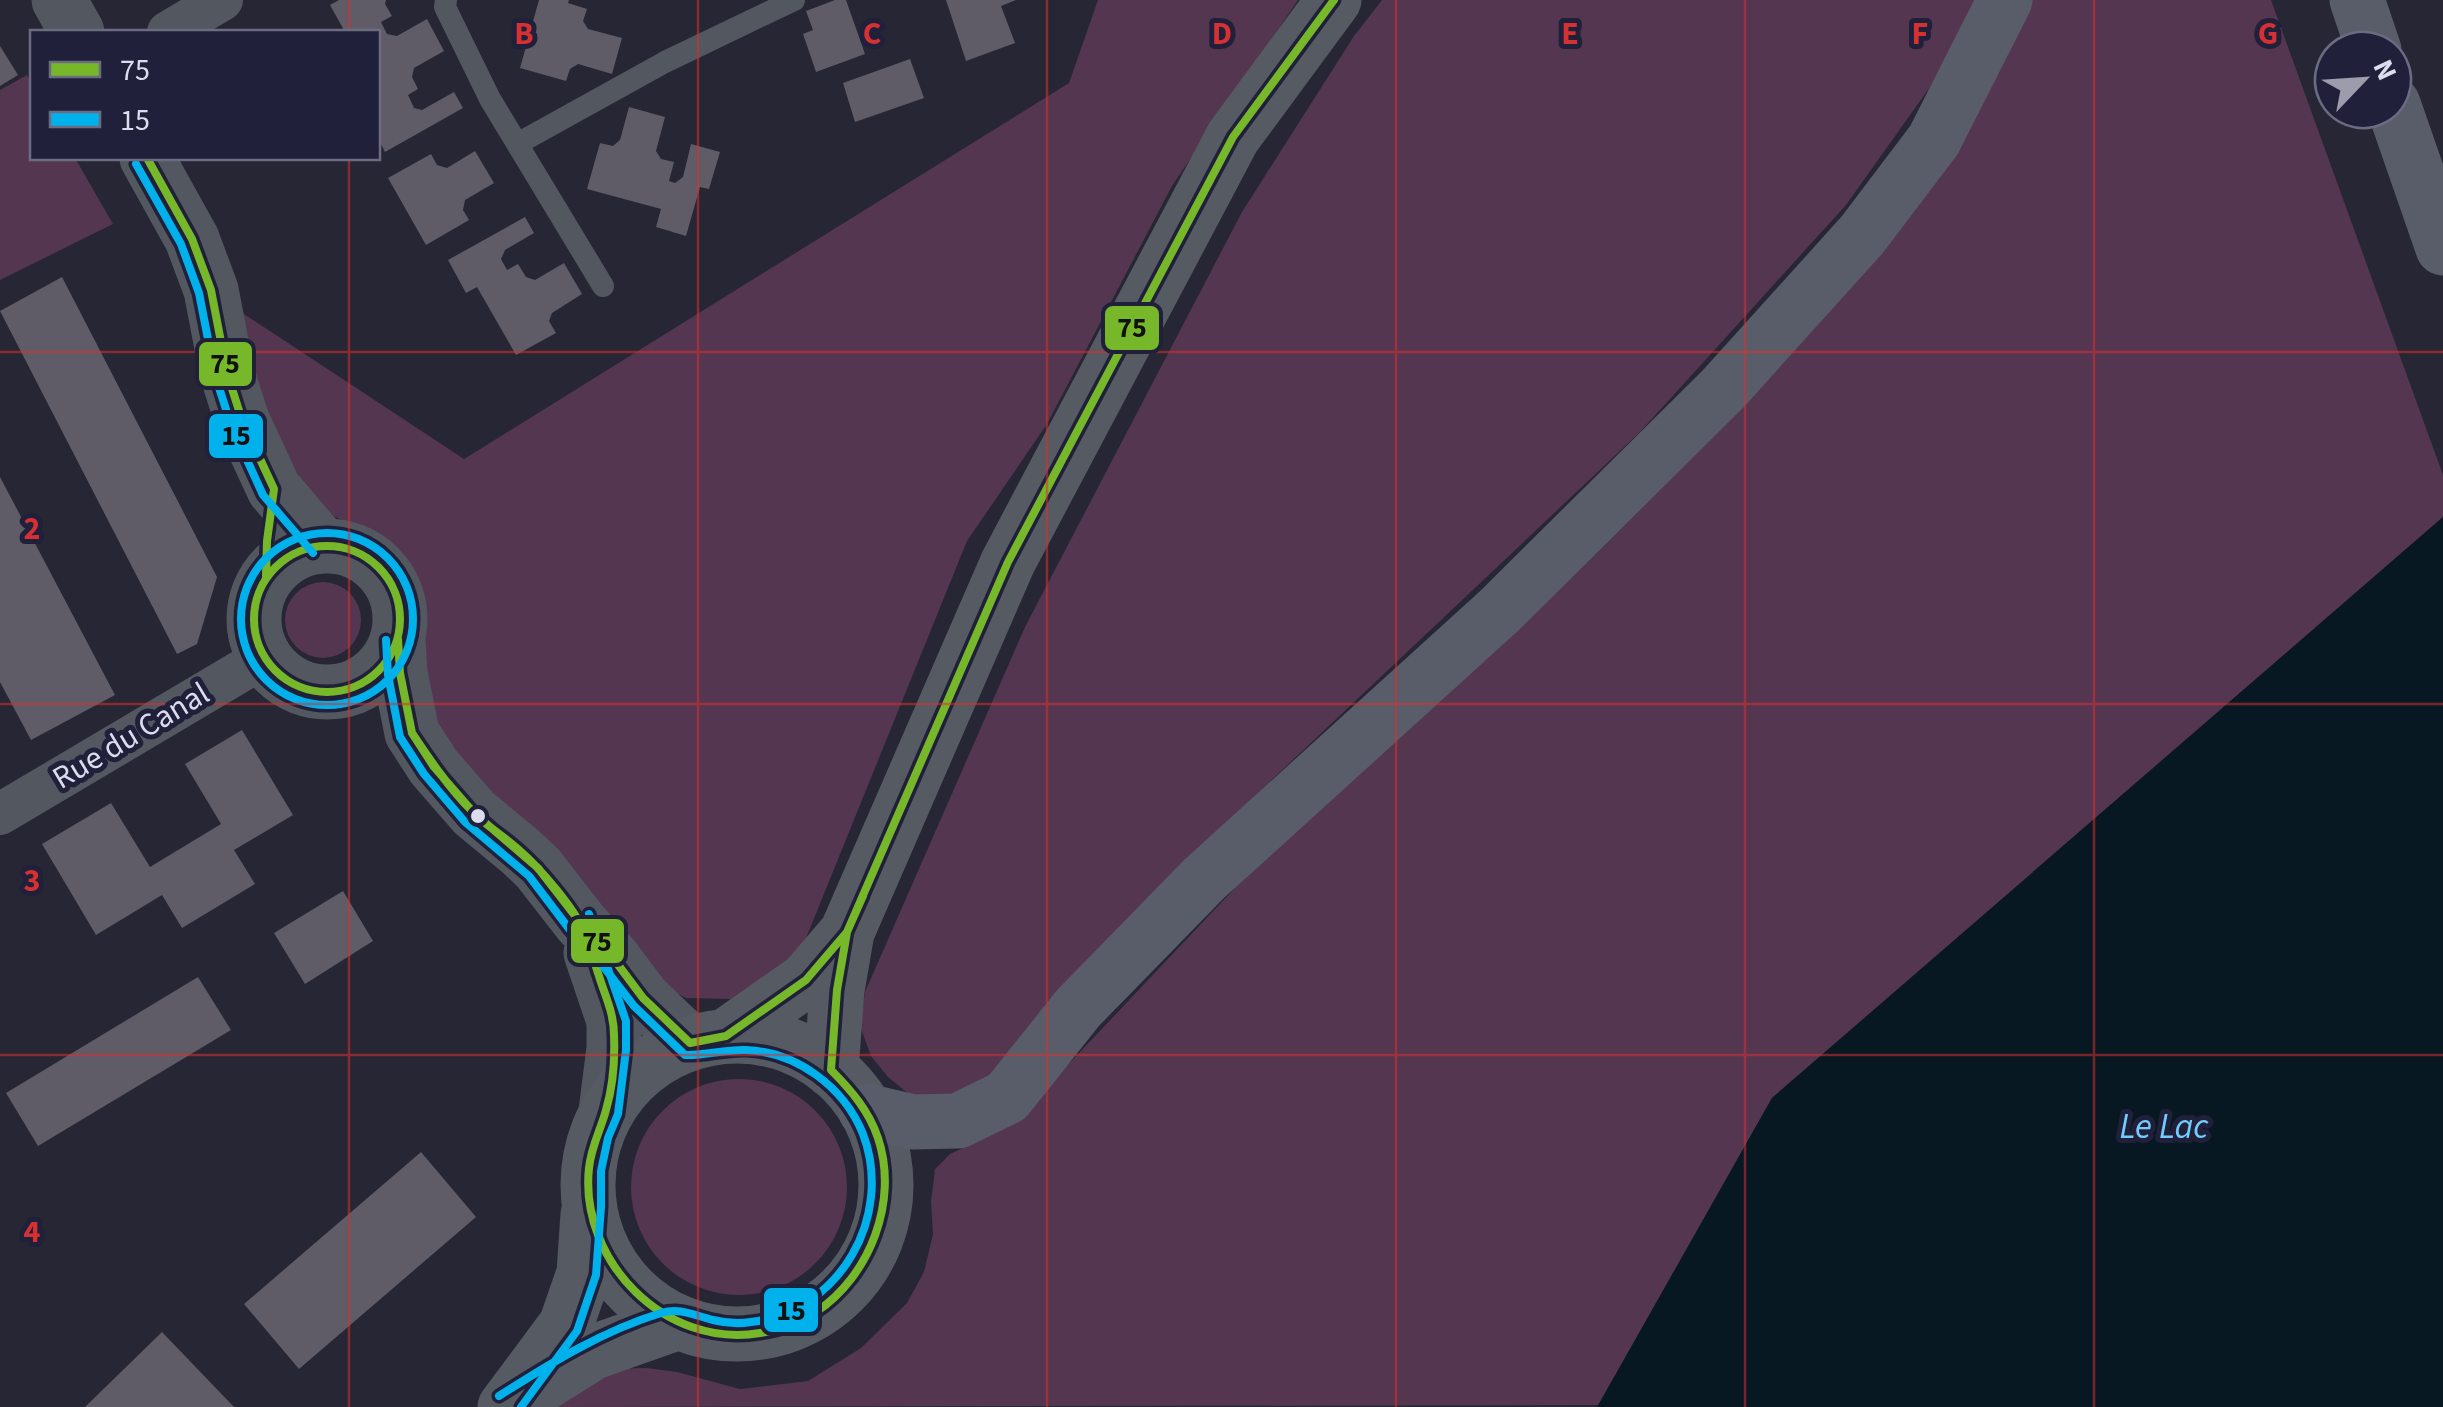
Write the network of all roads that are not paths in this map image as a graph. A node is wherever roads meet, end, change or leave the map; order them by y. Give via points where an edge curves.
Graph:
1 (59, 0) edge
2 (222, 0) edge
3 (446, 0) edge
4 (794, 0) edge
5 (1334, 0) edge
6 (2005, 0) edge
7 (2357, 0) edge
8 (76, 30) edge
9 (171, 30) edge
10 (2367, 30) edge
11 (2402, 130) edge
12 (516, 144) junction
13 (147, 160) edge
14 (2443, 248) edge
15 (603, 286) dead end
16 (274, 489) junction
17 (322, 545) junction
18 (266, 576) junction
19 (398, 639) junction
20 (264, 658) junction
21 (326, 693) junction
22 (412, 733) junction
23 (0, 814) edge
24 (580, 922) junction
25 (847, 932) junction
26 (708, 1040) junction
27 (831, 1070) junction
28 (866, 1110) junction
29 (606, 1112) junction
30 (589, 1206) junction
31 (676, 1323) junction
32 (505, 1407) edge

1 - 8 street
2 - 9 street
3 - 12 lane
4 - 12 lane
5 - 25 main road via 1233,136 1008,562
6 - 28 highway via 1934,140 1862,234 1723,390 1499,611 1204,878 1078,1008 1007,1097 958,1121 912,1122
7 - 10 highway
11 - 14 highway
12 - 15 lane
13 - 16 street via 192,239 242,420
16 - 17 street
16 - 18 street
17 - 18 street via 281,560
17 - 19 street via 361,553 378,565 398,600
18 - 20 street via 253,617
19 - 21 street via 371,678
19 - 22 street
20 - 21 street via 302,689
20 - 23 street, Rue du Canal
21 - 22 street
22 - 24 street via 474,813 538,868
24 - 26 street via 642,998
24 - 29 street via 614,1021
25 - 26 main road via 806,980
25 - 27 main road
26 - 27 main road via 764,1038
26 - 29 main road via 656,1060
27 - 28 main road
28 - 31 main road via 882,1149 886,1191 879,1232 860,1270 833,1300 798,1323 758,1334 716,1334
29 - 30 main road via 588,1170
30 - 31 main road via 614,1268 634,1294
30 - 32 main road via 584,1273 566,1326
31 - 32 main road via 594,1352

